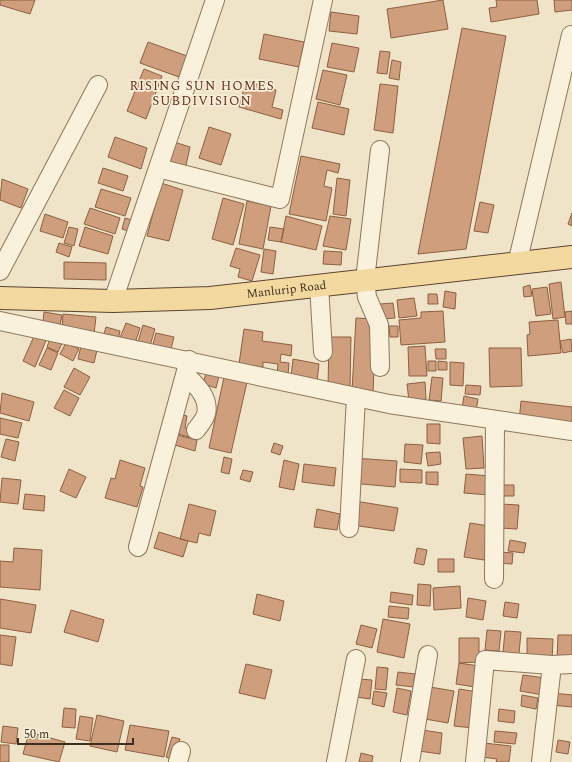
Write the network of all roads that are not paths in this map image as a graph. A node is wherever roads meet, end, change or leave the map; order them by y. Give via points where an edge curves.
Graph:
1 (215, 0) edge
2 (323, 0) edge
3 (571, 35) dead end
4 (98, 85) dead end
5 (380, 150) dead end
6 (158, 168) junction
7 (572, 257) edge
8 (517, 264) junction
9 (0, 271) edge
10 (365, 280) junction
11 (319, 285) junction
12 (0, 298) edge
13 (113, 301) junction
14 (0, 321) edge
15 (323, 352) dead end
16 (380, 367) dead end
17 (188, 368) junction
18 (356, 397) junction
19 (495, 420) junction
20 (196, 430) dead end
21 (572, 431) edge
22 (349, 528) dead end
23 (138, 547) dead end
24 (494, 579) dead end
25 (428, 655) dead end
26 (356, 660) dead end
27 (552, 664) junction
28 (572, 664) edge
29 (336, 762) edge
30 (410, 762) edge
31 (475, 762) edge
32 (541, 762) edge

1 - 6 street
2 - 6 street via 280,199
3 - 8 street
4 - 9 street
5 - 10 street
6 - 13 street
7 - 8 main road, Manlurip Road
8 - 10 main road, Manlurip Road
10 - 11 main road, Manlurip Road
10 - 16 street via 367,297 378,318
11 - 13 main road, Manlurip Road via 210,298
11 - 15 street
12 - 13 main road, Manlurip Road
14 - 17 street
17 - 18 street
17 - 20 street via 206,403 206,415
17 - 23 street
18 - 19 street
18 - 22 street
19 - 21 street
19 - 24 street
25 - 30 street
26 - 29 street
27 - 28 street
27 - 31 street via 485,660
27 - 32 street

